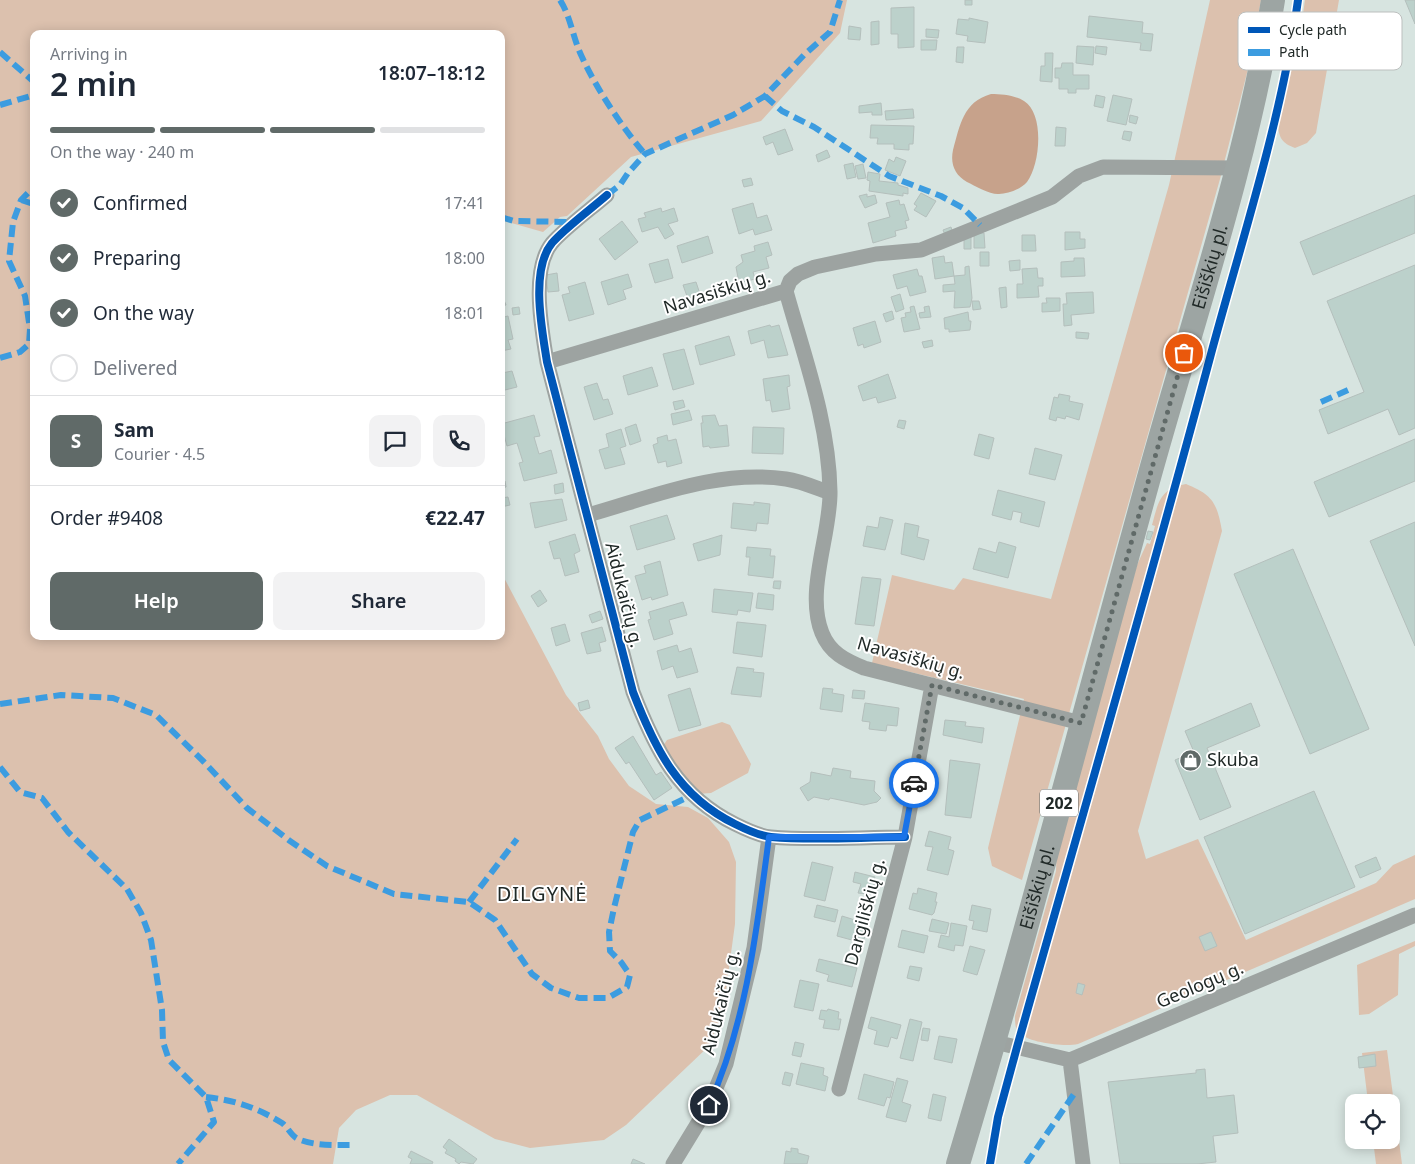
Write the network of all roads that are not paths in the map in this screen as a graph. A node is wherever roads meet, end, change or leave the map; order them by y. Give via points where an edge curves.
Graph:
1 (1262, 70) edge
2 (1236, 168) junction
3 (607, 195) dead end
4 (786, 291) junction
5 (547, 362) junction
6 (830, 493) junction
7 (588, 515) junction
8 (932, 685) junction
9 (1081, 723) junction
10 (769, 837) junction
11 (904, 837) junction
12 (1415, 915) edge
13 (995, 1042) junction
14 (1070, 1060) junction
15 (839, 1089) dead end
16 (673, 1164) edge
17 (958, 1164) edge
18 (1083, 1164) edge

1 - 2 main road, Eišiškių pl. / 202
2 - 4 street via 1103,167 1089,170 1052,197 1008,216 921,250 876,254 815,267 798,274
2 - 9 main road, Eišiškių pl. / 202
3 - 5 street, Aidukaičių g. via 552,243 542,261 542,330
4 - 5 street, Navasiškių g.
4 - 6 street, Navasiškių g. via 825,438
5 - 7 street, Aidukaičių g.
6 - 7 street via 788,479 745,477 706,481
6 - 8 street, Navasiškių g. via 817,596 822,633 839,657 864,668
7 - 10 street, Aidukaičių g. via 633,692 649,733 687,791 716,815
8 - 9 street, Navasiškių g.
8 - 11 street, Dargiliškių g.
9 - 13 main road, Eišiškių pl. / 202
10 - 11 street, Aidukaičių g.
10 - 16 street, Aidukaičių g. via 754,948 726,1064 709,1105
11 - 15 street, Dargiliškių g.
12 - 14 street, Geologų g.
13 - 14 street
13 - 17 main road, Eišiškių pl. / 202
14 - 18 street

